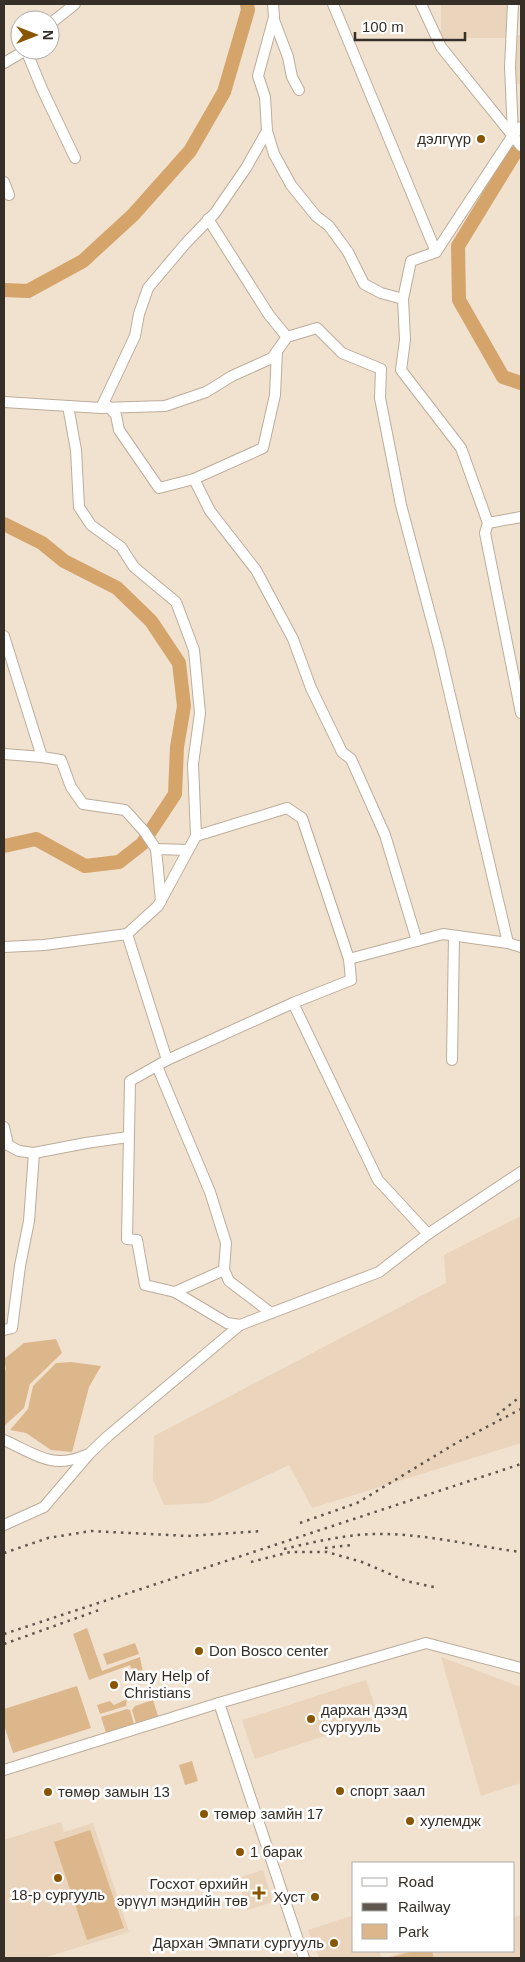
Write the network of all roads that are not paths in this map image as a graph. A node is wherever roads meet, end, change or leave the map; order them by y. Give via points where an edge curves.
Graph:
1 (273, 4) edge
2 (333, 4) edge
3 (421, 4) edge
4 (513, 4) edge
5 (70, 5) edge
6 (60, 14) edge
7 (274, 20) junction
8 (30, 60) edge
9 (299, 90) dead end
10 (521, 127) edge
11 (267, 130) junction
12 (513, 135) junction
13 (521, 146) edge
14 (75, 158) dead end
15 (4, 182) edge
16 (9, 195) dead end
17 (208, 219) junction
18 (436, 252) junction
19 (403, 299) junction
20 (287, 337) junction
21 (277, 351) junction
22 (4, 402) edge
23 (68, 406) junction
24 (104, 407) junction
25 (194, 479) junction
26 (521, 517) edge
27 (488, 523) junction
28 (4, 636) edge
29 (521, 713) edge
30 (4, 754) edge
31 (42, 757) junction
32 (196, 836) junction
33 (156, 849) junction
34 (188, 850) junction
35 (161, 901) junction
36 (126, 934) junction
37 (454, 936) junction
38 (417, 941) junction
39 (508, 943) junction
40 (4, 947) edge
41 (521, 947) edge
42 (349, 959) junction
43 (293, 1004) junction
44 (168, 1060) junction
45 (452, 1060) dead end
46 (157, 1066) junction
47 (4, 1127) edge
48 (128, 1137) junction
49 (6, 1144) edge
50 (34, 1153) junction
51 (521, 1172) edge
52 (428, 1234) junction
53 (224, 1270) junction
54 (175, 1292) junction
55 (271, 1313) junction
56 (240, 1325) junction
57 (4, 1330) edge
58 (4, 1440) edge
59 (89, 1454) junction
60 (4, 1525) edge
61 (521, 1668) edge
62 (220, 1703) junction
63 (4, 1770) edge
64 (304, 1958) edge

1 - 7 street
2 - 18 street
3 - 12 street via 441,47
4 - 12 street via 510,67
5 - 6 street
7 - 9 street
7 - 11 street via 258,76 265,97
8 - 14 street
10 - 12 street
11 - 17 street via 246,168
11 - 19 street via 274,154 291,184 348,252 364,284
12 - 13 street
12 - 18 street
15 - 16 street
17 - 20 street via 269,315
17 - 24 street via 148,288 135,336
18 - 19 street via 411,261
19 - 27 street via 405,340 401,370 461,448
20 - 21 street
20 - 39 street via 317,328 342,353 381,368 380,398 401,505 439,648
21 - 24 street via 272,358 206,392 165,406
21 - 25 street via 275,395 263,448
22 - 23 street
23 - 24 street
23 - 32 street via 76,450 79,507 92,525 121,547 134,567 176,602 194,650 200,713 193,764
24 - 25 street via 116,415 119,430 158,488
25 - 38 street via 210,511 256,570 293,639 311,688 342,752 351,759 385,835
26 - 27 street
27 - 29 street via 485,534
28 - 31 street
30 - 31 street
31 - 33 street via 61,760 82,804 125,810
32 - 34 street
32 - 42 street via 287,808 302,818
33 - 34 street
33 - 35 street
34 - 35 street
35 - 36 street
36 - 40 street
36 - 44 street
37 - 38 street via 444,934
37 - 39 street
37 - 45 street
38 - 42 street
39 - 41 street
42 - 43 street via 351,980
43 - 44 street
43 - 52 street via 378,1180
44 - 46 street
46 - 48 street via 130,1082
46 - 53 street via 210,1192 226,1243
47 - 49 street
48 - 50 street
48 - 54 street via 126,1239 137,1240 145,1285
49 - 50 street via 19,1151
50 - 57 street via 29,1221 12,1328
51 - 52 street
52 - 55 street via 380,1272
53 - 54 street
53 - 55 street via 229,1281
54 - 56 street via 228,1323
55 - 56 street
56 - 59 street
58 - 59 street via 60,1463
59 - 60 street via 44,1506
61 - 62 street via 426,1643
62 - 63 street
62 - 64 street

